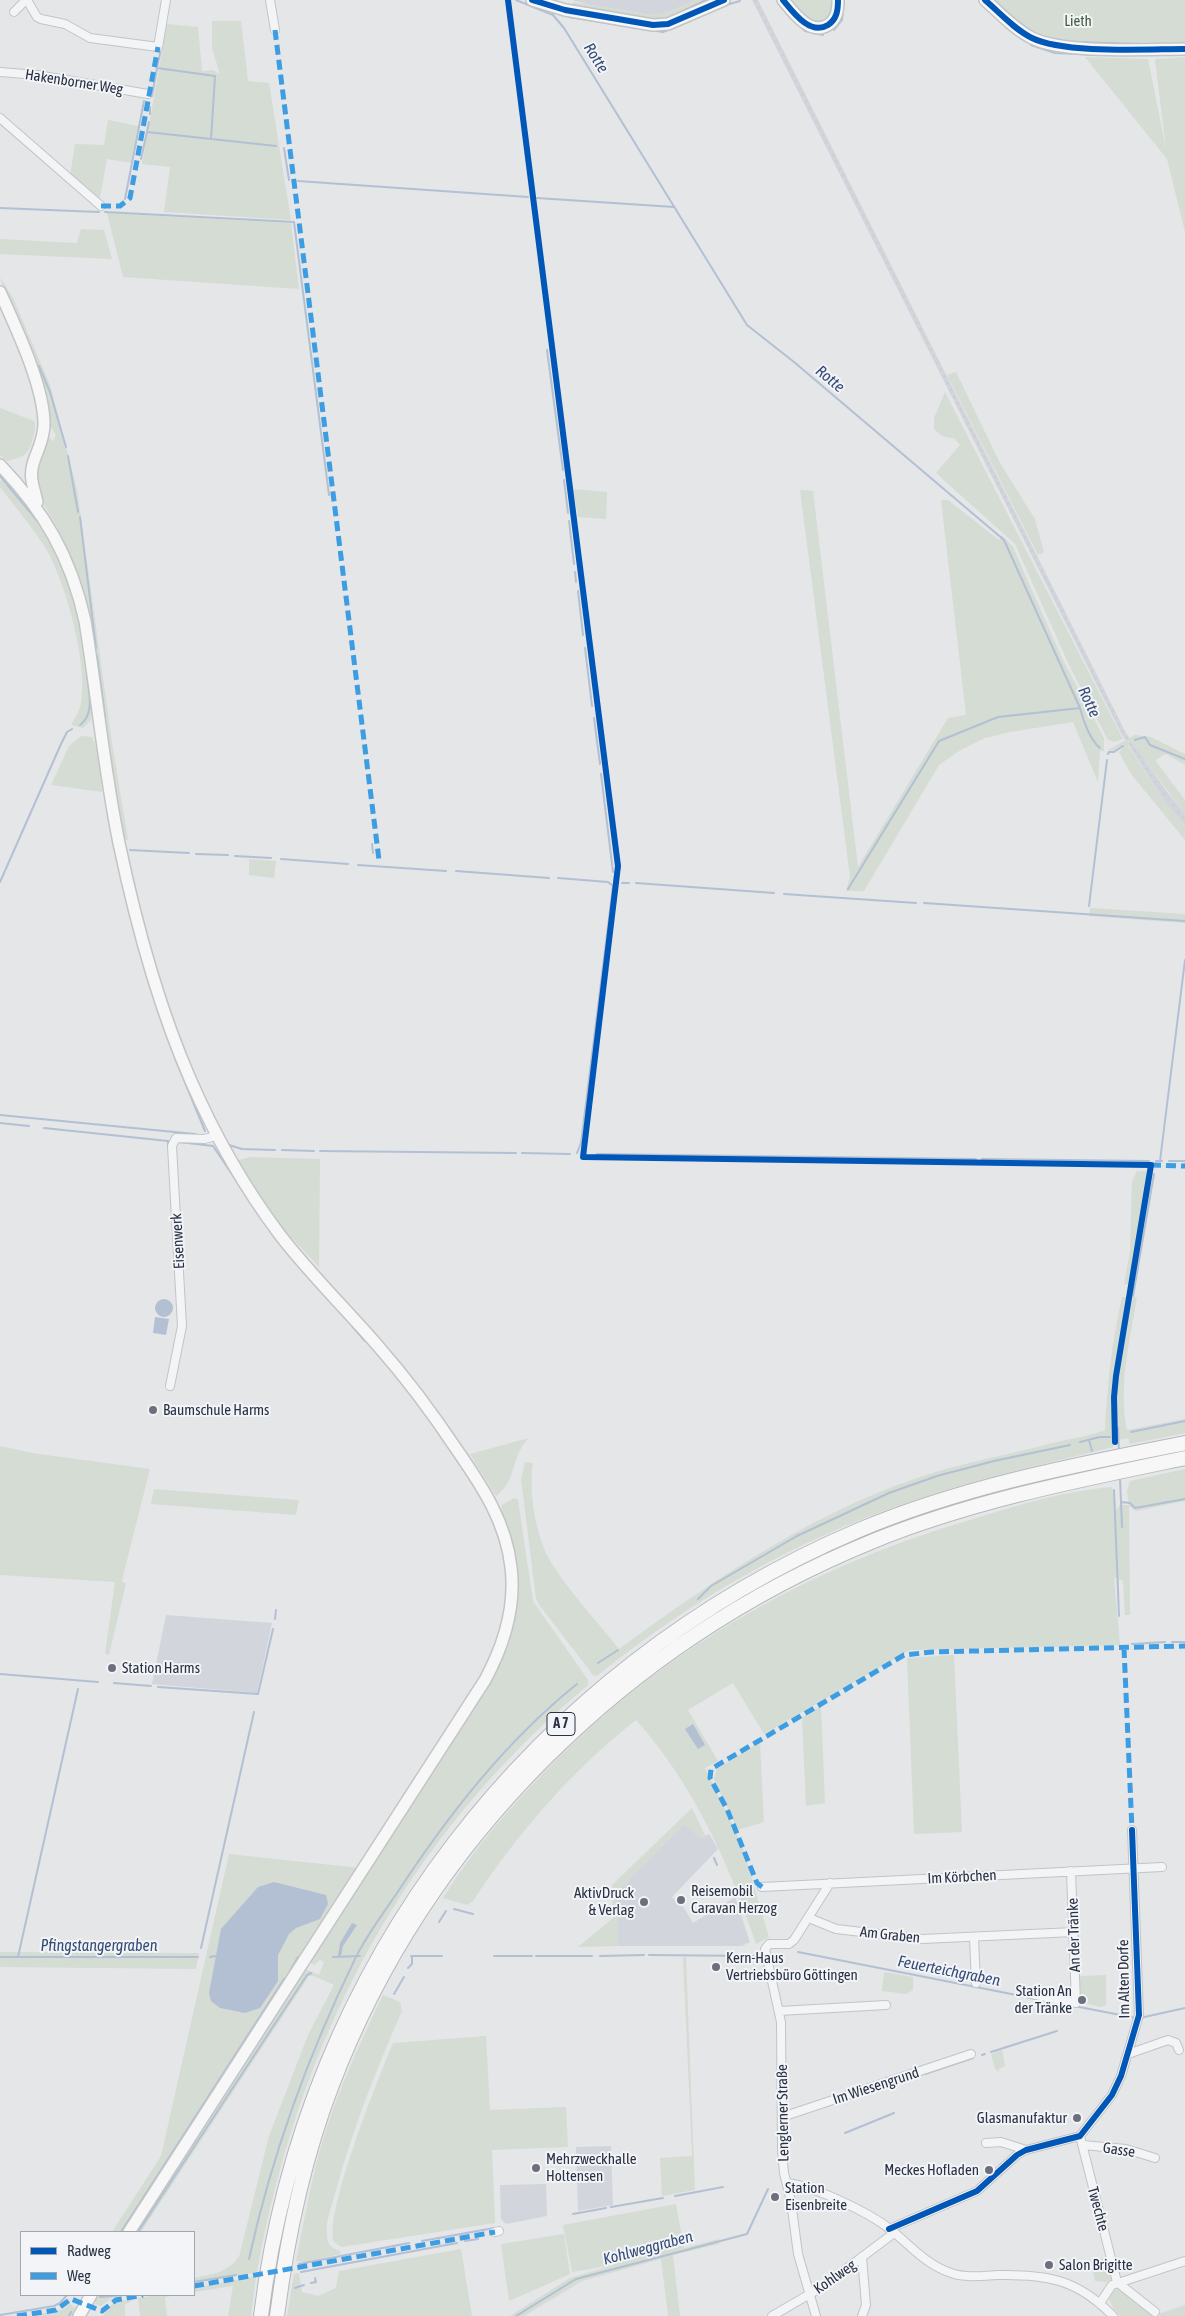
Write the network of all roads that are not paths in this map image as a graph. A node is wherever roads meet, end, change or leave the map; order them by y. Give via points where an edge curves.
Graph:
1 (26, 0) edge
2 (166, 0) edge
3 (270, 0) edge
4 (532, 0) edge
5 (724, 0) edge
6 (783, 0) edge
7 (838, 0) edge
8 (985, 0) edge
9 (14, 12) dead end
10 (275, 30) dead end
11 (1185, 49) edge
12 (0, 72) edge
13 (148, 94) dead end
14 (0, 118) edge
15 (101, 206) dead end
16 (0, 292) edge
17 (0, 465) edge
18 (32, 467) junction
19 (13, 478) junction
20 (39, 511) junction
21 (216, 1136) junction
22 (170, 1386) dead end
23 (1185, 1443) edge
24 (1185, 1458) edge
25 (1132, 1830) dead end
26 (1162, 1867) dead end
27 (1133, 1868) junction
28 (1071, 1871) junction
29 (830, 1883) junction
30 (762, 1887) dead end
31 (809, 1918) junction
32 (1074, 1932) junction
33 (974, 1938) junction
34 (976, 1983) dead end
35 (1021, 1992) dead end
36 (886, 2005) dead end
37 (779, 2011) junction
38 (1179, 2050) dead end
39 (971, 2054) dead end
40 (1128, 2054) junction
41 (782, 2117) junction
42 (1080, 2136) junction
43 (986, 2143) dead end
44 (1083, 2145) junction
45 (1026, 2150) junction
46 (1155, 2158) dead end
47 (787, 2184) junction
48 (130, 2231) edge
49 (892, 2231) junction
50 (862, 2257) junction
51 (1185, 2261) edge
52 (1117, 2282) junction
53 (810, 2295) junction
54 (89, 2296) edge
55 (1100, 2302) junction
56 (1155, 2312) dead end
57 (79, 2316) edge
58 (261, 2316) edge
59 (277, 2316) edge
60 (772, 2316) edge
61 (816, 2316) edge
62 (862, 2316) edge
63 (1114, 2316) edge

1 - 2 street via 37,17 65,24 90,38 158,47
1 - 9 street
3 - 10 street
4 - 5 main road via 562,10 653,25 668,24
6 - 7 main road via 800,19 817,28 833,20 838,12
8 - 11 main road via 1025,34 1050,45
12 - 13 street, Hakenborner Weg
14 - 15 street
16 - 18 main road via 21,340 42,408 43,441
17 - 19 main road
18 - 19 main road via 24,478
18 - 20 main road via 32,488
19 - 20 main road
20 - 21 main road via 57,540 82,603 119,843 149,967 190,1078
21 - 22 street, Eisenwerk via 176,1138 172,1146 182,1326
21 - 48 main road via 252,1196 282,1237 405,1378 480,1483 505,1537 511,1566 511,1602 503,1642 485,1680
23 - 58 highway, A 7 via 998,1484 922,1506 804,1555 672,1633 605,1685 551,1733 501,1785 445,1854 409,1906 368,1976 332,2048 309,2108 283,2193 269,2257
24 - 59 highway, A 7 via 1086,1479 928,1521 873,1541 794,1577 713,1623 661,1658 605,1702 553,1750 502,1803 458,1858 410,1928 352,2036 321,2115 303,2177 286,2254
25 - 27 street, Im Alten Dorfe
26 - 27 street, Im Körbchen
27 - 28 street, Im Körbchen
27 - 40 street, Im Alten Dorfe via 1138,2019
28 - 29 street, Im Körbchen
28 - 32 street, An der Tränke
29 - 30 street, Im Körbchen
29 - 31 street
31 - 33 street, Am Graben via 836,1929 906,1938
31 - 37 street, Lenglerner Straße via 792,1942 769,1944 764,1949
32 - 33 street, Am Graben
32 - 35 street, An der Tränke via 1076,2003
33 - 34 street
36 - 37 street
37 - 41 street, Lenglerner Straße
38 - 40 street via 1176,2043 1168,2040
39 - 41 street, Im Wiesengrund
40 - 42 street, Im Alten Dorfe via 1112,2095
41 - 47 street, Lenglerner Straße
42 - 44 street, Twechte
42 - 45 street
43 - 45 street via 1001,2142
44 - 46 street, Gasse via 1126,2149
44 - 52 street, Twechte
45 - 49 street via 977,2191
47 - 49 street, Lenglerner Straße via 801,2185 827,2196
47 - 53 street via 798,2254
49 - 50 street, Kohlweg
49 - 55 street, Lenglerner Straße via 930,2263 952,2273 1047,2277 1073,2285
50 - 53 street, Kohlweg
50 - 62 street via 866,2305
51 - 52 street
52 - 55 street via 1112,2284
52 - 56 street
53 - 60 street, Kohlweg
53 - 61 street
54 - 57 main road
55 - 63 street, Lenglerner Straße

